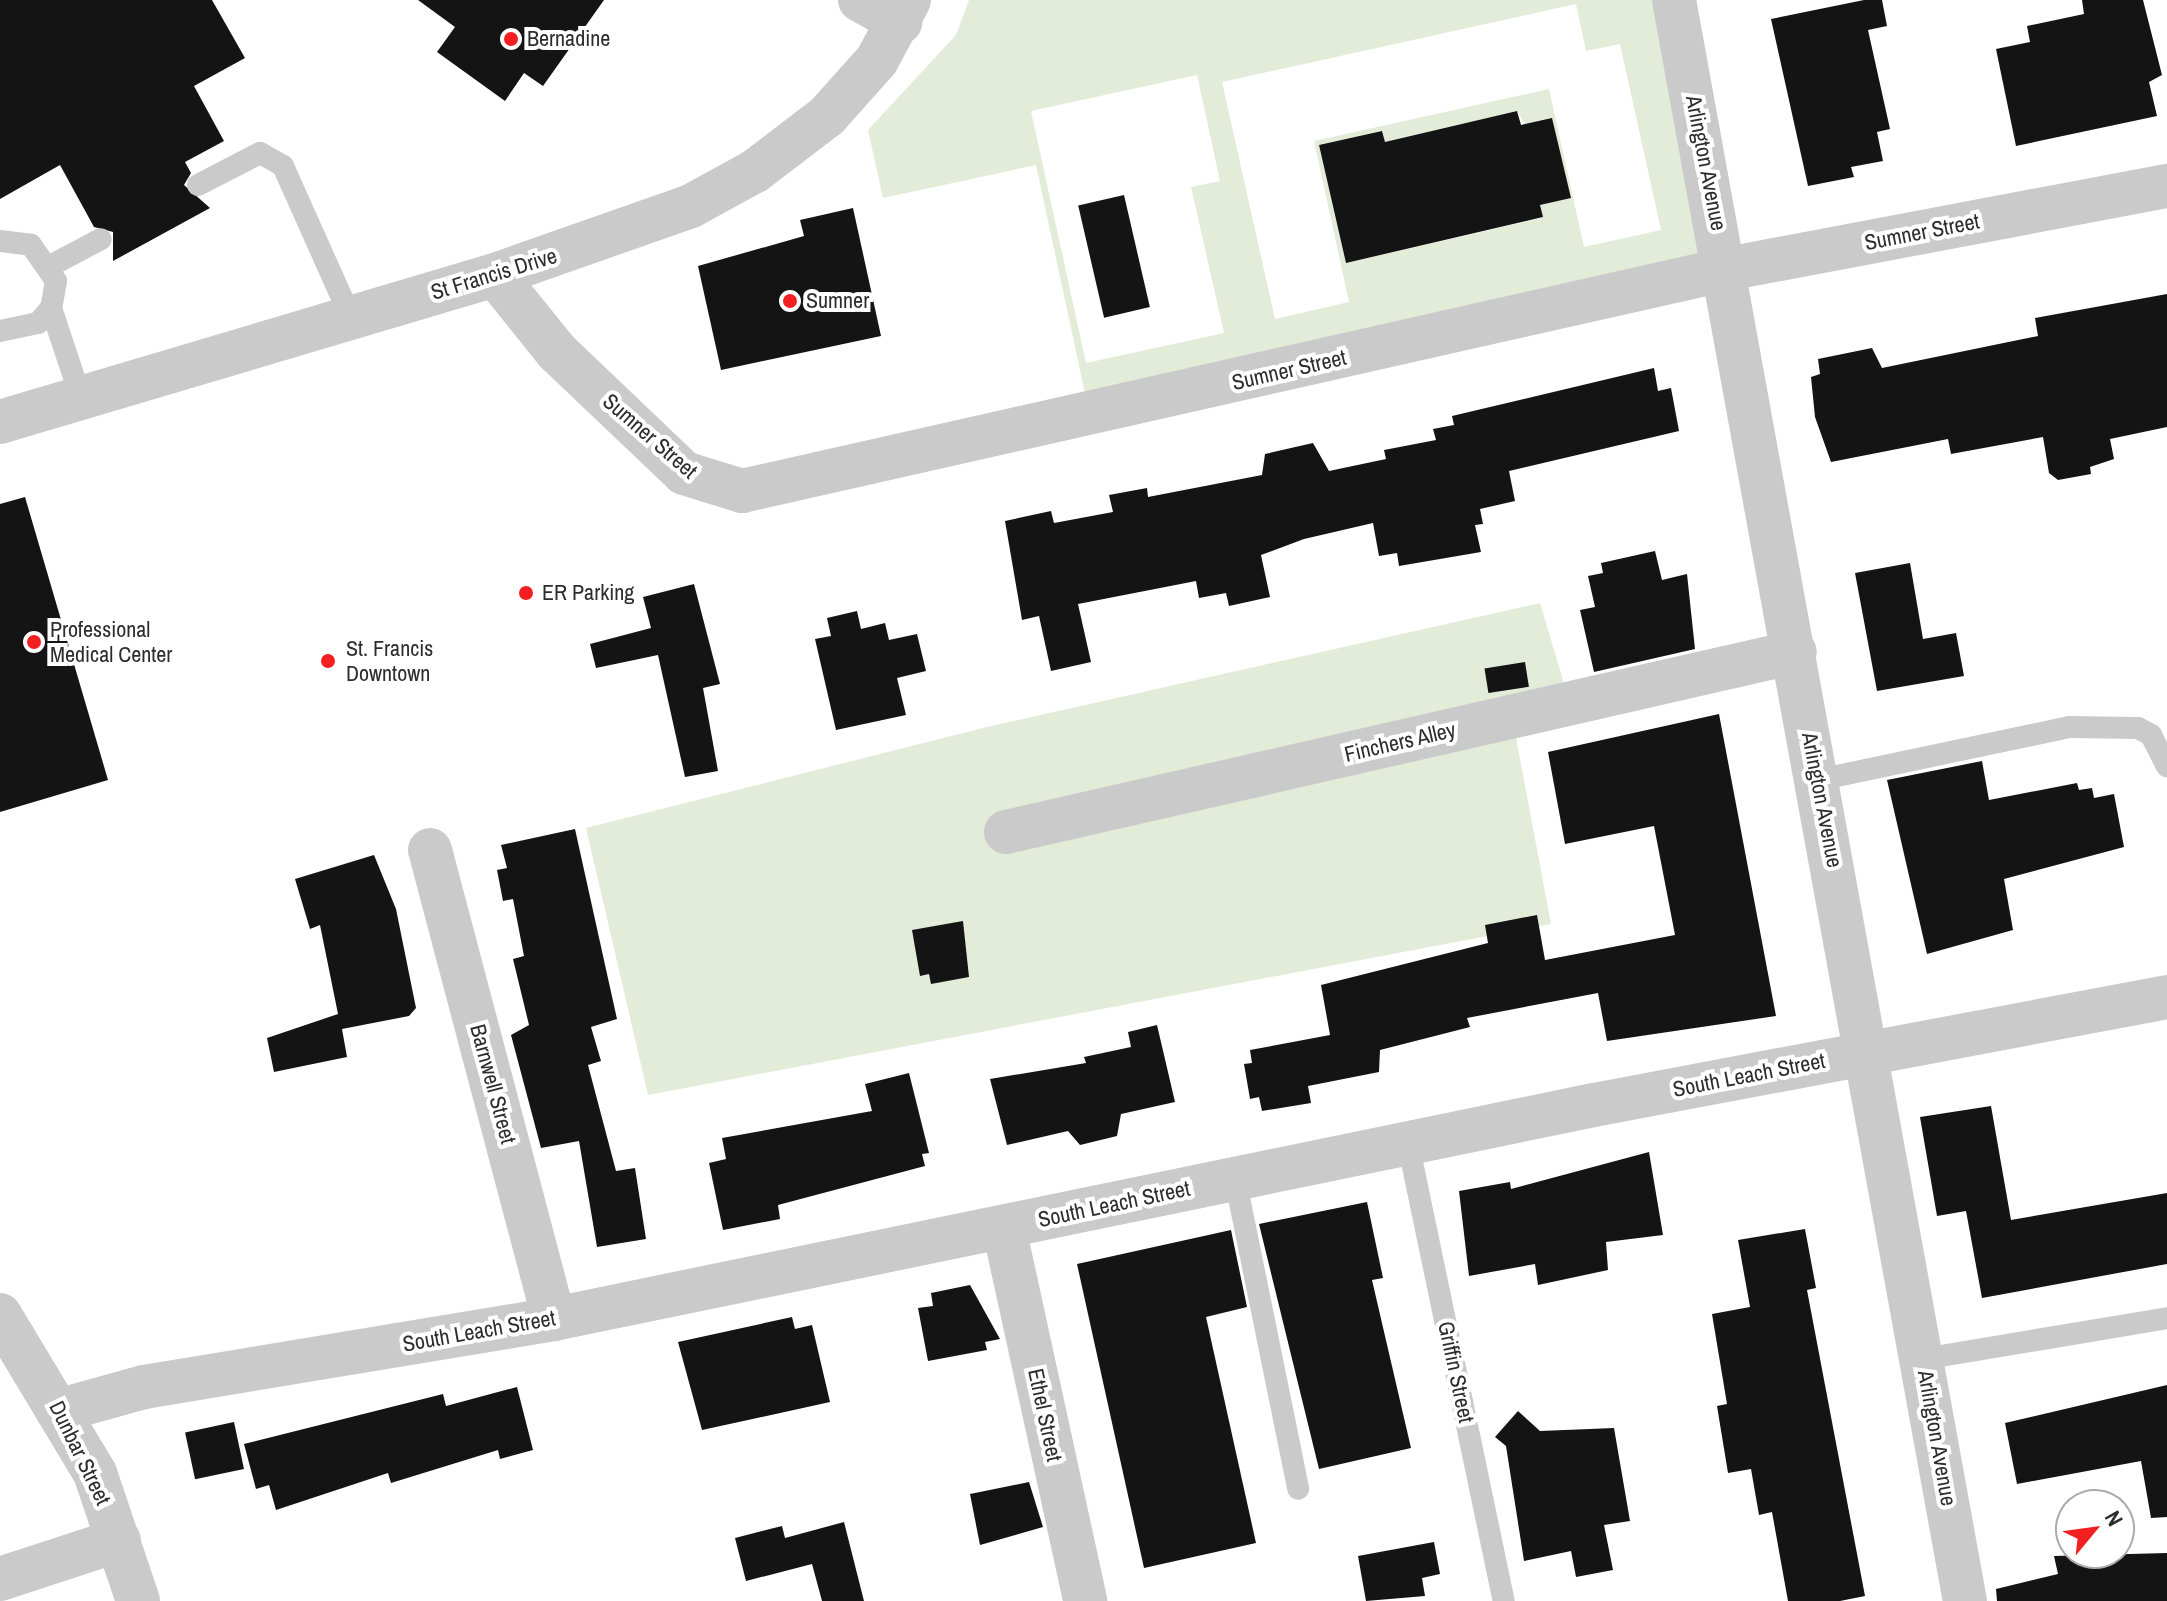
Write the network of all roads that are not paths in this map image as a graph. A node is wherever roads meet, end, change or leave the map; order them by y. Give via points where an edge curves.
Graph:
1 (860, 0) edge
2 (1674, 0) edge
3 (905, 11) edge
4 (198, 185) dead end
5 (2167, 186) edge
6 (101, 239) dead end
7 (0, 241) edge
8 (52, 265) junction
9 (1727, 269) junction
10 (495, 275) junction
11 (51, 308) junction
12 (351, 318) junction
13 (0, 331) edge
14 (81, 398) junction
15 (0, 422) edge
16 (1795, 652) junction
17 (2167, 766) edge
18 (1818, 780) junction
19 (1006, 832) dead end
20 (430, 850) dead end
21 (2167, 997) edge
22 (1869, 1051) junction
23 (1408, 1143) junction
24 (1235, 1178) junction
25 (1004, 1228) junction
26 (0, 1315) edge
27 (2167, 1318) edge
28 (554, 1319) junction
29 (1923, 1359) junction
30 (61, 1410) junction
31 (1298, 1489) dead end
32 (119, 1540) junction
33 (0, 1579) edge
34 (138, 1601) edge
35 (1085, 1601) edge
36 (1504, 1601) edge
37 (1965, 1601) edge

1 - 3 street
2 - 9 street, Arlington Avenue
3 - 10 street, St Francis Drive via 847,97 755,171 657,220
4 - 12 lane via 260,153 283,166
5 - 9 street, Sumner Street
6 - 8 lane
7 - 8 lane via 31,245
8 - 11 lane
9 - 10 street, Sumner Street via 742,491 684,473 523,316
9 - 16 street, Arlington Avenue
10 - 12 street, St Francis Drive
11 - 13 lane via 24,331
11 - 14 lane
12 - 14 street, St Francis Drive
14 - 15 street, St Francis Drive
16 - 18 street, Arlington Avenue
16 - 19 street, Finchers Alley
17 - 18 lane via 2151,735 2138,728 2069,727
18 - 22 street, Arlington Avenue
20 - 28 street, Barnwell Street
21 - 22 street, South Leach Street
22 - 23 street, South Leach Street
22 - 29 street, Arlington Avenue
23 - 24 street, South Leach Street
23 - 36 lane, Griffin Street
24 - 25 street, South Leach Street
24 - 31 lane
25 - 28 street, South Leach Street
25 - 35 street, Ethel Street
26 - 30 street, Dunbar Street
27 - 29 lane
28 - 30 street, South Leach Street via 144,1387
29 - 37 street, Arlington Avenue
30 - 32 street, Dunbar Street
32 - 33 street
32 - 34 street, Dunbar Street

